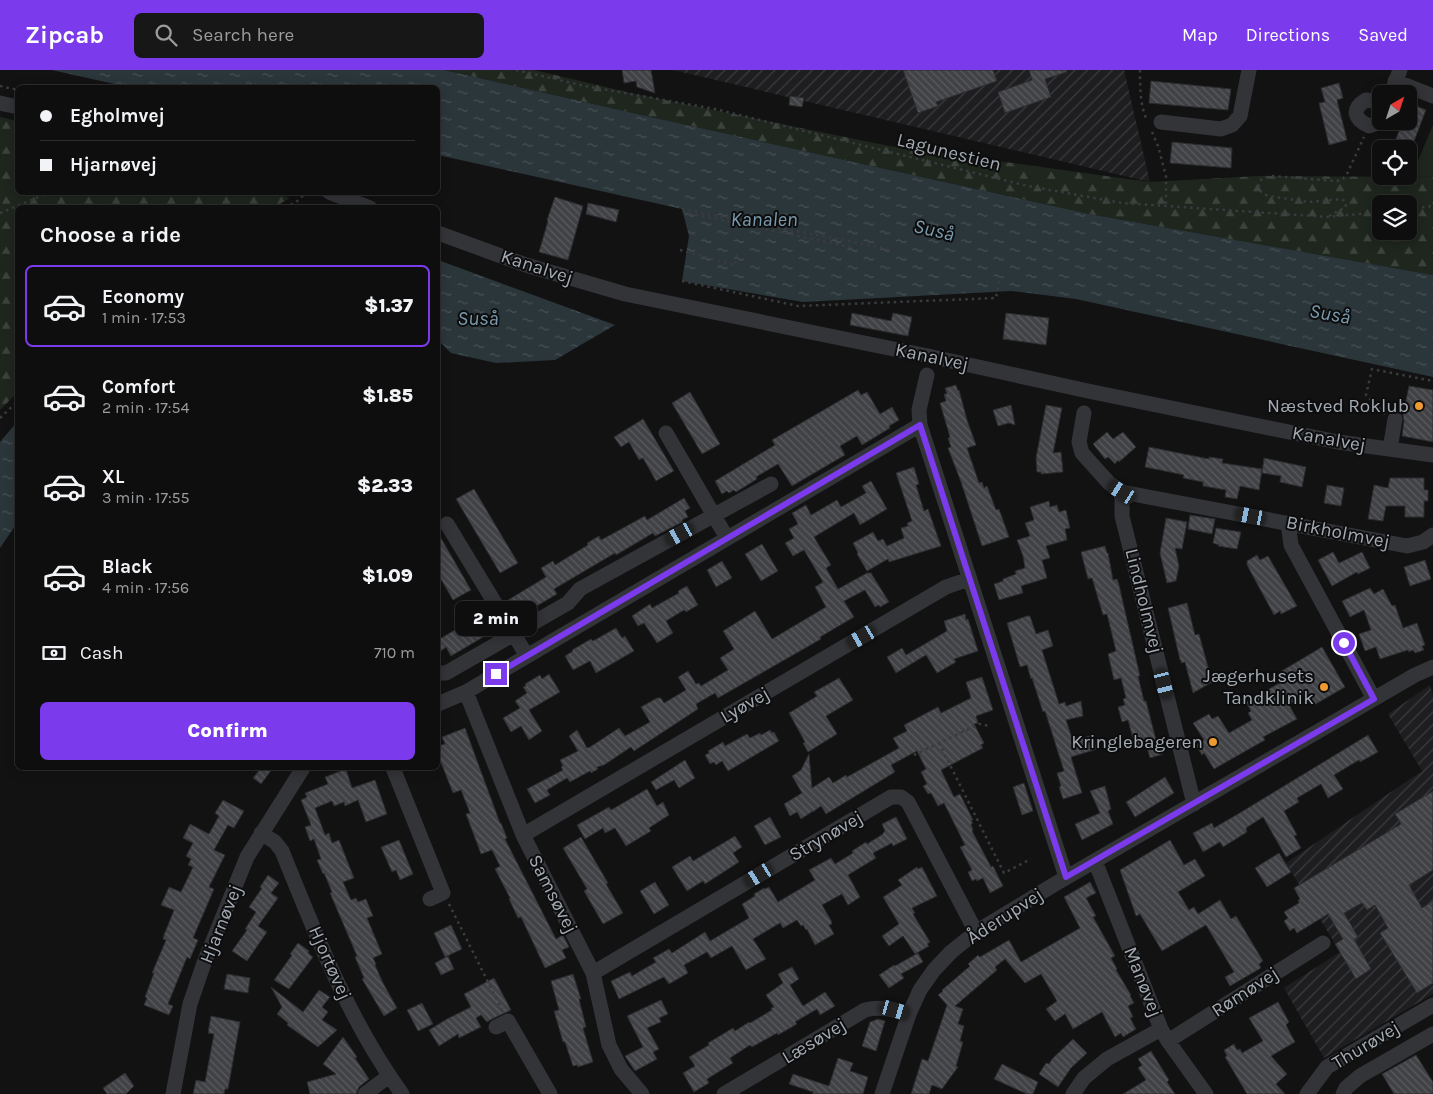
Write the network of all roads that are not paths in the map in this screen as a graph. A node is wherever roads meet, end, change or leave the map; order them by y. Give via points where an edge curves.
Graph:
1 (1249, 70) edge
2 (1395, 82) edge
3 (1433, 96) edge
4 (1372, 101) edge
5 (0, 103) edge
6 (15, 106) edge
7 (1372, 122) edge
8 (1154, 125) road end
9 (337, 195) edge
10 (362, 205) edge
11 (440, 234) edge
12 (927, 376) dead end
13 (1084, 412) dead end
14 (1395, 419) road end
15 (920, 425) junction
16 (666, 433) dead end
17 (1390, 449) junction
18 (1433, 455) edge
19 (771, 484) dead end
20 (1122, 492) junction
21 (714, 515) junction
22 (1288, 523) junction
23 (447, 524) dead end
24 (1433, 535) edge
25 (727, 538) junction
26 (969, 578) junction
27 (514, 634) junction
28 (526, 656) junction
29 (1433, 667) edge
30 (440, 673) edge
31 (466, 692) junction
32 (1374, 699) junction
33 (440, 703) edge
34 (302, 770) edge
35 (394, 770) edge
36 (1194, 804) junction
37 (262, 833) junction
38 (523, 835) junction
39 (1095, 861) junction
40 (1066, 877) junction
41 (437, 896) road end
42 (976, 932) junction
43 (1322, 943) dead end
44 (593, 973) junction
45 (1433, 1005) edge
46 (908, 1014) junction
47 (502, 1024) road end
48 (1433, 1034) edge
49 (1165, 1035) junction
50 (389, 1076) junction
51 (173, 1094) edge
52 (365, 1094) edge
53 (402, 1094) edge
54 (550, 1094) edge
55 (642, 1094) edge
56 (724, 1094) edge
57 (882, 1094) edge
58 (1073, 1094) edge
59 (1206, 1094) edge
60 (1307, 1094) edge
61 (1343, 1094) edge

1 - 8 street via 1240,116 1232,125 1220,129
2 - 3 street
4 - 7 street via 1366,100 1356,110 1361,123
5 - 6 street
9 - 10 street
11 - 17 street, Kanalvej via 526,265 625,294 1328,440
12 - 15 street via 919,410
13 - 20 street via 1079,442 1082,453 1109,484
14 - 17 street
15 - 25 street
15 - 26 street
16 - 21 street
17 - 18 street, Kanalvej
19 - 21 street
20 - 22 street, Birkholmvej
20 - 36 street, Lindholmvej via 1122,516
21 - 25 street
21 - 27 street via 580,589 568,603
22 - 24 street, Birkholmvej via 1407,546 1423,542
22 - 32 street via 1292,545
23 - 27 street
25 - 28 street
26 - 38 street, Lyøvej via 946,587
26 - 40 street
27 - 28 street
27 - 30 street via 446,674
28 - 31 street
29 - 32 street, Åderupvej
31 - 33 street
31 - 38 street, Samsøvej
32 - 36 street, Åderupvej
34 - 37 street, Hjarnøvej
35 - 41 street
36 - 39 street, Åderupvej
37 - 50 street, Hjortøvej via 282,851 333,976
37 - 51 street, Hjarnøvej via 247,857 204,963 193,996
38 - 44 street, Samsøvej
39 - 40 street, Åderupvej
39 - 49 street, Manøvej
40 - 42 street, Åderupvej
42 - 44 street, Strynøvej via 908,802 891,797
42 - 46 street, Åderupvej via 950,952 934,970
43 - 49 street, Rømøvej
44 - 55 street, Samsøvej via 610,1045 621,1068
45 - 60 street, Thurøvej via 1327,1067
46 - 56 street, Læsøvej via 877,1007 865,1010
46 - 57 street, Åderupvej
47 - 54 street
48 - 61 street via 1360,1076
49 - 58 street, Rømøvej via 1107,1059 1084,1078
49 - 59 street, Manøvej
50 - 52 street
50 - 53 street, Hjortøvej

